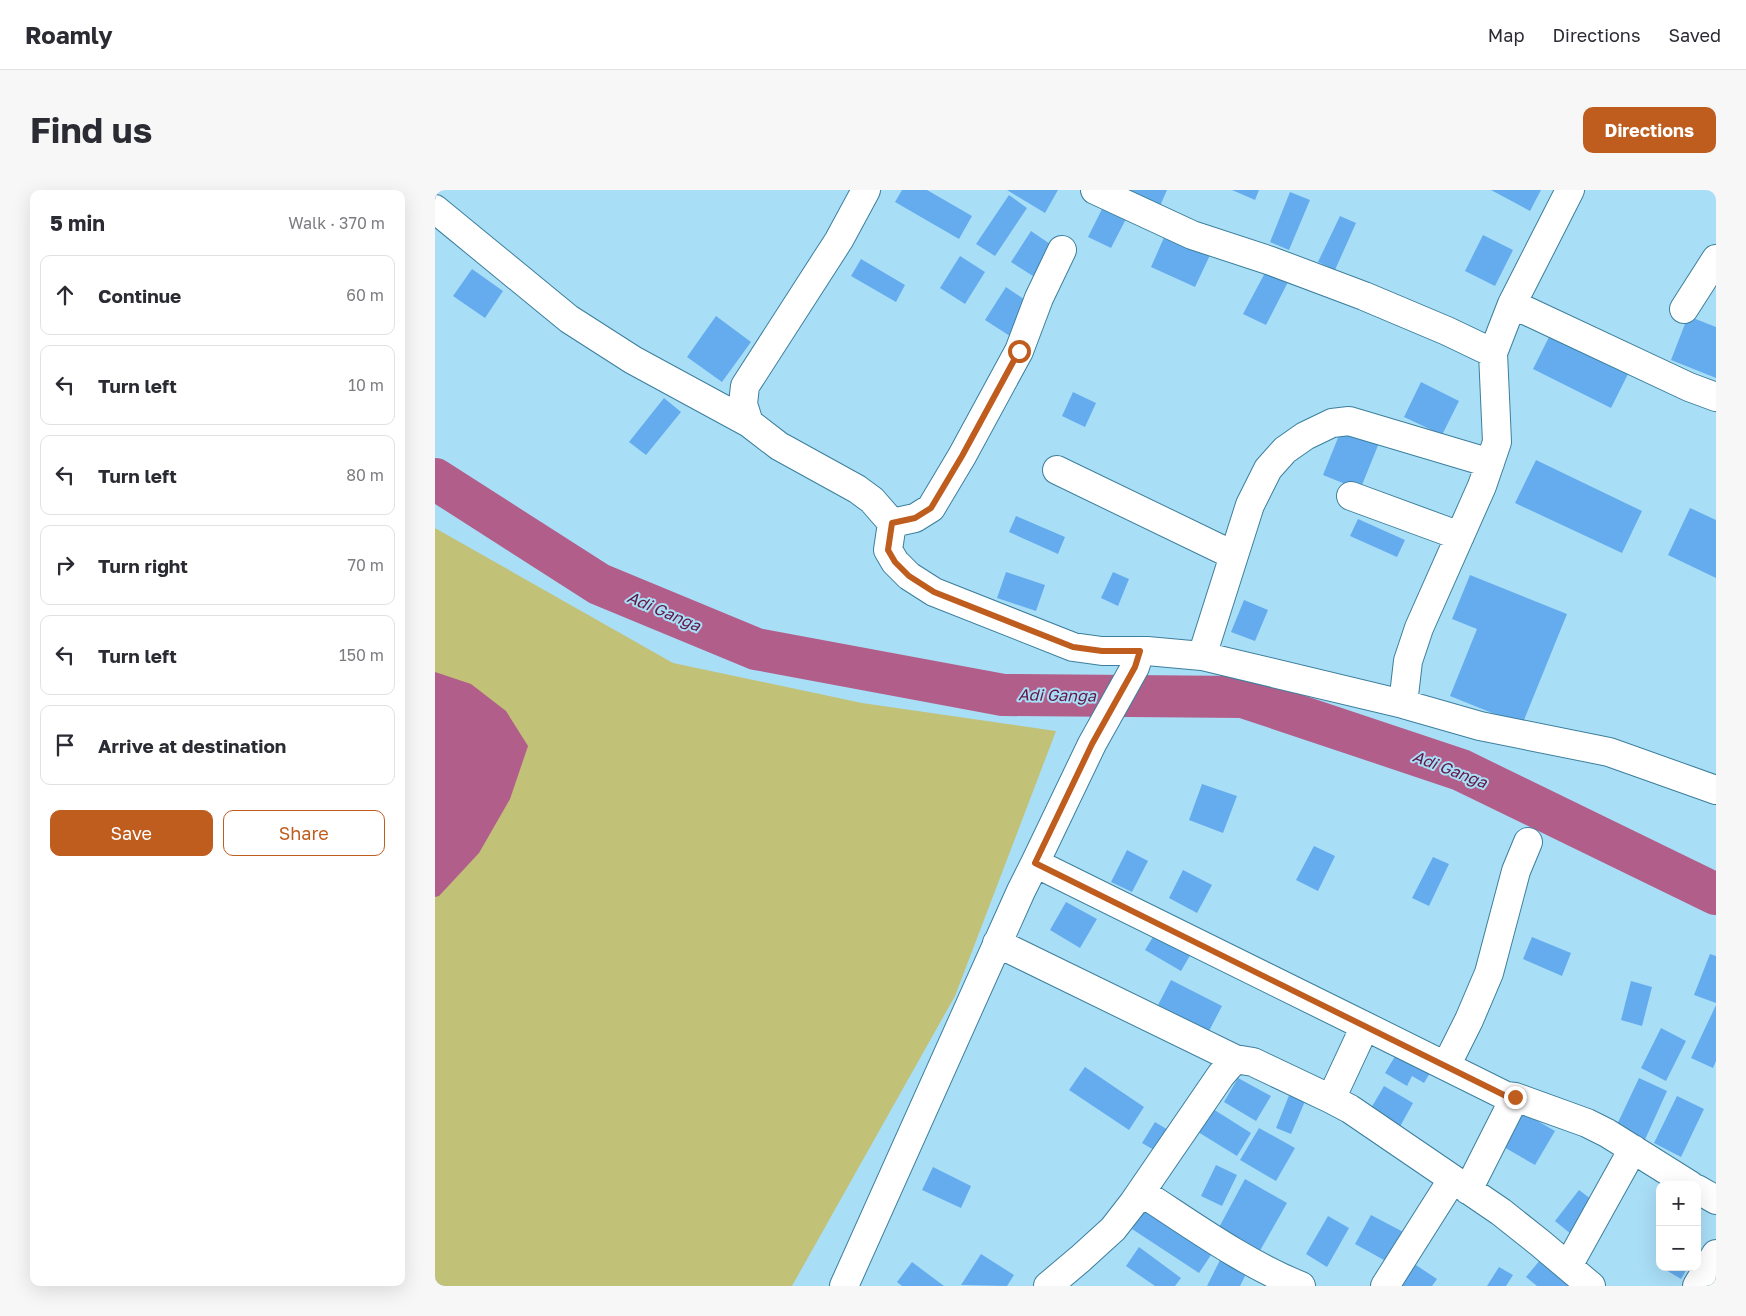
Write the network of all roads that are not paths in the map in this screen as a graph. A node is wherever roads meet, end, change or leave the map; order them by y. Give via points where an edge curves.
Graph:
1 (866, 190) edge
2 (1095, 190) edge
3 (1570, 190) edge
4 (435, 209) edge
5 (1062, 250) dead end
6 (1716, 259) edge
7 (1512, 304) junction
8 (1684, 309) dead end
9 (1493, 353) junction
10 (1716, 397) edge
11 (749, 423) junction
12 (1490, 463) junction
13 (1057, 470) dead end
14 (1351, 496) dead end
15 (892, 523) junction
16 (1460, 536) junction
17 (1233, 555) junction
18 (1194, 655) junction
19 (1141, 657) junction
20 (1403, 704) junction
21 (1716, 790) edge
22 (1528, 842) dead end
23 (1035, 863) junction
24 (997, 943) junction
25 (1365, 1026) junction
26 (1235, 1060) junction
27 (1445, 1066) junction
28 (1515, 1097) junction
29 (1331, 1099) junction
30 (1633, 1149) junction
31 (1684, 1181) edge
32 (1460, 1185) junction
33 (1701, 1191) edge
34 (1141, 1192) junction
35 (1716, 1200) edge
36 (1716, 1254) edge
37 (1568, 1266) junction
38 (844, 1286) edge
39 (1048, 1286) edge
40 (1301, 1286) edge
41 (1385, 1286) edge
42 (1591, 1286) edge
43 (1697, 1286) edge

1 - 11 street via 839,240 745,386 743,404
2 - 9 street via 1192,235 1364,296
3 - 7 street
4 - 11 street via 569,319 633,360
5 - 15 street via 1019,351 931,508 915,518
6 - 8 street
7 - 9 street
7 - 10 street
9 - 12 street via 1497,442
11 - 15 street via 779,446 857,489 872,500
12 - 16 street
12 - 17 street via 1349,421 1332,423 1285,450 1268,469 1250,505
13 - 17 street
14 - 16 street
15 - 19 street via 888,550 895,562 909,576 934,592 1073,647
16 - 20 street via 1419,628 1409,661
17 - 18 street
18 - 19 street
18 - 20 street
19 - 23 street via 1092,744
20 - 21 street via 1480,726 1609,752
22 - 27 street via 1516,871 1489,973
23 - 24 street
23 - 25 street
24 - 26 street
24 - 38 street
25 - 27 street
25 - 29 street
26 - 29 street via 1253,1062
26 - 34 street via 1221,1075
27 - 28 street via 1506,1096
28 - 30 street via 1587,1123
28 - 32 street
29 - 32 street
30 - 31 street
30 - 37 street
32 - 37 street via 1501,1212
32 - 41 street
33 - 35 street
34 - 39 street via 1113,1229
34 - 40 street via 1233,1252
36 - 43 street
37 - 42 street

